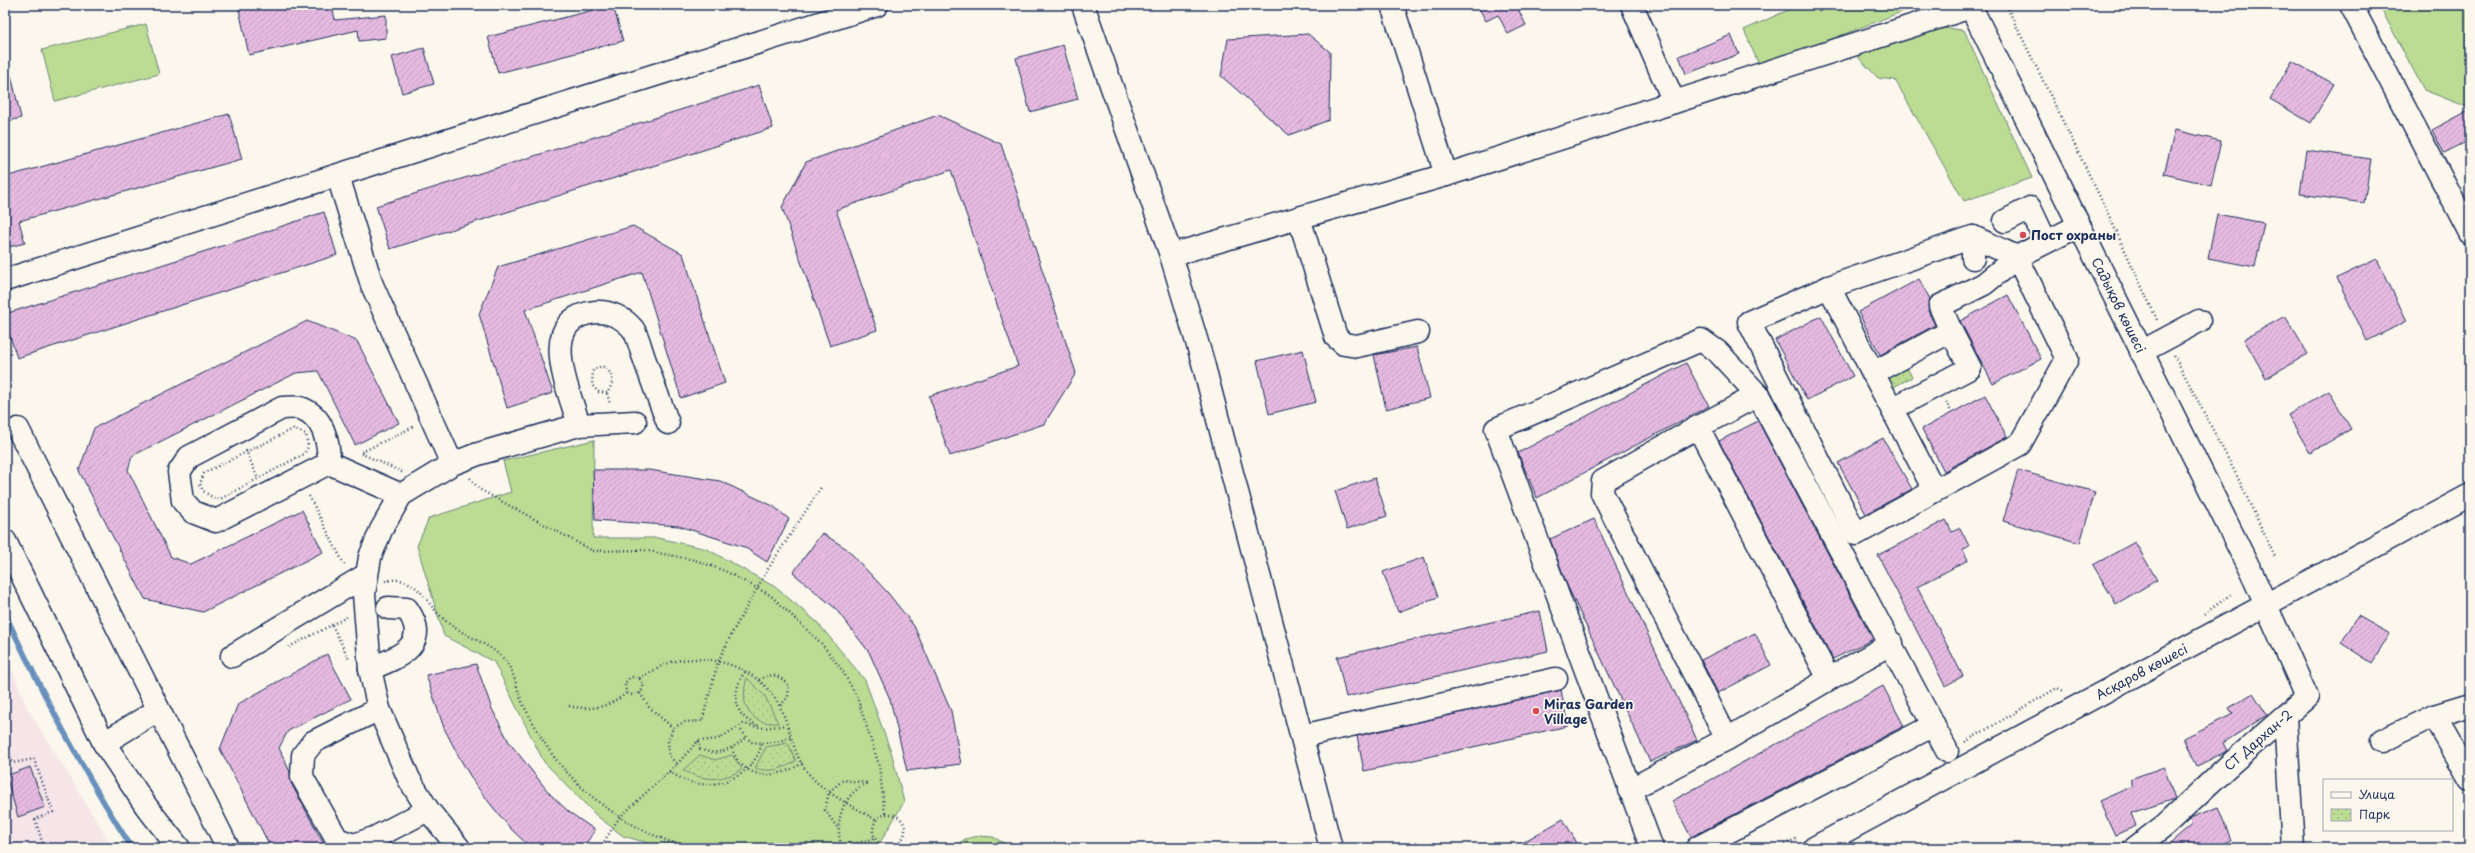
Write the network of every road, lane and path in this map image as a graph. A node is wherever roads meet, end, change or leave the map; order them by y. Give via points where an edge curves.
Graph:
1 (877, 5) edge
2 (1083, 5) edge
3 (1392, 5) edge
4 (1632, 5) edge
5 (2006, 5) edge
6 (2351, 5) edge
7 (1970, 6) edge
8 (1674, 102) junction
9 (1446, 175) junction
10 (338, 176) junction
11 (1299, 218) junction
12 (2005, 221) dead end
13 (2078, 226) junction
14 (2470, 233) edge
15 (2046, 242) junction
16 (1171, 255) junction
17 (2017, 256) junction
18 (5, 280) edge
19 (1831, 292) junction
20 (2199, 321) dead end
21 (1951, 331) junction
22 (1418, 332) dead end
23 (2166, 338) junction
24 (2141, 352) junction
25 (1873, 373) junction
26 (607, 393) junction
27 (1758, 395) junction
28 (1892, 409) junction
29 (432, 418) junction
30 (625, 422) joint
31 (668, 423) dead end
32 (579, 425) junction
33 (1698, 427) junction
34 (18, 429) dead end
35 (236, 432) junction
36 (247, 452) junction
37 (456, 462) junction
38 (329, 463) junction
39 (300, 478) junction
40 (422, 481) junction
41 (1930, 482) dead end
42 (822, 486) dead end
43 (263, 487) junction
44 (401, 494) junction
45 (2470, 494) edge
46 (5, 541) edge
47 (2276, 557) dead end
48 (359, 577) junction
49 (756, 589) junction
50 (2265, 607) junction
51 (388, 608) dead end
52 (1892, 643) junction
53 (232, 656) dead end
54 (718, 662) junction
55 (370, 670) junction
56 (745, 672) junction
57 (639, 678) junction
58 (1556, 679) dead end
59 (1829, 679) junction
60 (759, 680) junction
61 (628, 692) junction
62 (640, 693) junction
63 (2470, 705) edge
64 (570, 706) dead end
65 (780, 706) junction
66 (378, 709) junction
67 (158, 710) junction
68 (2434, 716) junction
69 (2285, 717) junction
70 (786, 725) junction
71 (1934, 725) junction
72 (673, 728) junction
73 (739, 728) junction
74 (764, 728) junction
75 (1302, 736) junction
76 (790, 737) junction
77 (745, 738) junction
78 (1727, 739) junction
79 (698, 741) junction
80 (2382, 741) dead end
81 (104, 743) junction
82 (762, 743) junction
83 (5, 746) edge
84 (732, 748) junction
85 (1947, 751) dead end
86 (802, 762) junction
87 (677, 764) junction
88 (747, 769) junction
89 (669, 772) junction
90 (2470, 779) edge
91 (1629, 790) junction
92 (829, 792) junction
93 (846, 801) junction
94 (428, 810) junction
95 (885, 814) junction
96 (619, 818) junction
97 (876, 820) junction
98 (837, 827) junction
99 (876, 838) junction
100 (842, 847) junction
101 (44, 848) edge
102 (179, 848) edge
103 (228, 848) edge
104 (459, 848) edge
105 (600, 848) edge
106 (690, 848) edge
107 (838, 848) edge
108 (1331, 848) edge
109 (1652, 848) edge
110 (1697, 848) edge
111 (1814, 848) edge
112 (2135, 848) edge
113 (2293, 848) edge

1 - 10 street
2 - 16 street
3 - 9 street
4 - 8 street
5 - 23 path
6 - 14 street
7 - 8 street
7 - 13 street, Садықов көшесі
8 - 9 street
9 - 11 street
10 - 18 street
10 - 29 street via 372,285
11 - 16 street
11 - 22 street via 1336,337 1344,344 1357,346
12 - 15 street via 2030,208
13 - 15 street
13 - 24 street, Садықов көшесі
15 - 17 street
16 - 75 street via 1202,359
17 - 19 street via 1968,251
17 - 19 street via 2067,359 2046,386 2020,444 1856,534 1807,425 1749,322
17 - 21 street via 1984,284 1940,306
19 - 25 street
20 - 23 street
21 - 25 street
21 - 28 street via 1970,368
23 - 24 street
23 - 47 path
24 - 50 street, Садықов көшесі via 2253,576
25 - 28 street
26 - 26 path via 613,385 613,377 609,370 602,366 594,370 592,385 598,392
26 - 30 path
27 - 33 street
27 - 52 street
27 - 91 street via 1718,352 1701,340 1496,429
28 - 41 street
29 - 37 street
29 - 40 path via 360,453
30 - 32 street
31 - 32 street via 634,330 620,316 601,312 583,313 570,322 560,342 559,358
32 - 37 street
33 - 59 street
33 - 78 street via 1603,481 1602,493
34 - 67 street
35 - 36 path
35 - 38 street via 282,408 300,408 315,418 322,428 329,450
35 - 43 street via 188,457 179,472 183,501 193,512 216,521
36 - 43 path
36 - 43 path via 204,473 200,484 203,491 215,499
36 - 43 path via 292,429 306,434 308,447 304,454
37 - 40 street
37 - 49 path via 479,488 593,551 643,550 695,560 725,571
38 - 39 street
38 - 44 street
39 - 43 street
39 - 48 path
40 - 44 street
42 - 49 path
44 - 48 street
45 - 50 street, Асқаров көшесі
46 - 81 street
48 - 53 street
48 - 55 street
48 - 96 path via 406,581 415,585 433,608 455,628 497,653 508,664 520,699 558,761 599,804
49 - 54 path
49 - 95 path via 770,595 791,613 821,643 842,670 857,697 879,765
50 - 69 street, СТ Дархан-2 via 2307,697
50 - 111 street, Асқаров көшесі
51 - 55 street via 407,610 414,620 416,634 409,650
52 - 59 street
52 - 71 street
54 - 56 path
54 - 57 path via 701,658 670,663
54 - 72 path via 702,721 684,722
55 - 66 street
56 - 60 path
56 - 74 path via 738,689 739,709 743,716
57 - 61 path via 632,677 625,682 625,690
57 - 62 path via 643,686
58 - 75 street
59 - 78 street
60 - 65 path
60 - 65 path via 766,675 776,675 784,679 789,686 788,697
61 - 62 path via 632,695
61 - 64 path via 604,707 592,709
62 - 72 path via 650,707
63 - 68 street
65 - 70 path
66 - 94 street via 409,779
66 - 94 street via 313,742 303,755 302,777 337,839 354,845 374,838
67 - 81 street
67 - 103 street
68 - 80 street
68 - 90 street
69 - 112 street, СТ Дархан-2 via 2165,826
69 - 113 street
70 - 74 path
70 - 76 path
71 - 85 street
71 - 110 street
72 - 87 path via 668,742 669,756
73 - 74 path via 743,724
73 - 77 path
73 - 79 path via 718,739
75 - 108 street
76 - 82 path via 780,742
76 - 86 path
77 - 82 path via 750,742
77 - 84 path
78 - 91 street
79 - 84 path via 700,749 707,752 715,753
79 - 87 path
81 - 102 street via 146,806
82 - 88 path
83 - 101 path via 14,763 34,759 53,812 35,819
84 - 88 path via 733,754
86 - 88 path via 778,775 756,774
86 - 92 path via 808,774
87 - 89 path
88 - 89 path via 735,778 711,785 694,783
89 - 96 path
91 - 109 street
92 - 93 path
92 - 93 path via 843,780 868,783 860,786
92 - 98 path via 825,810
93 - 97 path
93 - 98 path
94 - 104 street
95 - 97 path
95 - 99 path via 895,814 903,820 906,830 902,840 894,845 884,845
96 - 105 path
96 - 106 path via 654,835
97 - 99 path via 873,829
98 - 100 path
99 - 100 path
100 - 107 path

